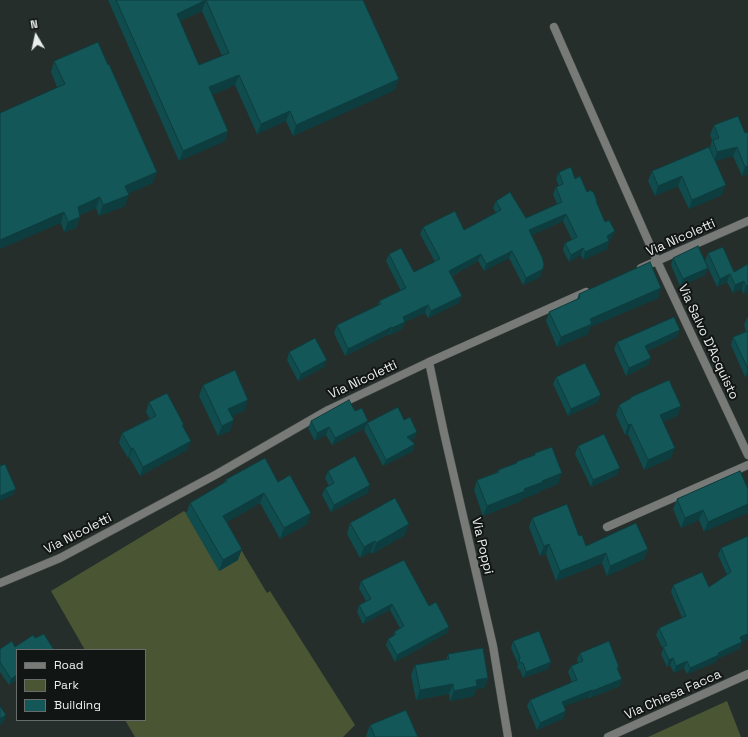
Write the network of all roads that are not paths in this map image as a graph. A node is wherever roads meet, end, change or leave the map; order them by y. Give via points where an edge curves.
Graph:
1 (554, 27) dead end
2 (748, 221) edge
3 (657, 261) junction
4 (636, 271) edge
5 (593, 290) edge
6 (429, 362) junction
7 (748, 455) edge
8 (748, 465) edge
9 (607, 527) dead end
10 (0, 582) edge
11 (748, 674) edge
12 (508, 737) edge
13 (608, 737) edge

1 - 3 street, Via Salvo D'Acquisto
2 - 3 street, Via Nicoletti
3 - 4 street, Via Nicoletti
3 - 7 street, Via Salvo D'Acquisto
5 - 6 street, Via Nicoletti
6 - 10 street, Via Nicoletti via 328,410 217,474 60,558
6 - 12 street, Via Poppi via 493,646
8 - 9 street
11 - 13 street, Via Chiesa Facca

